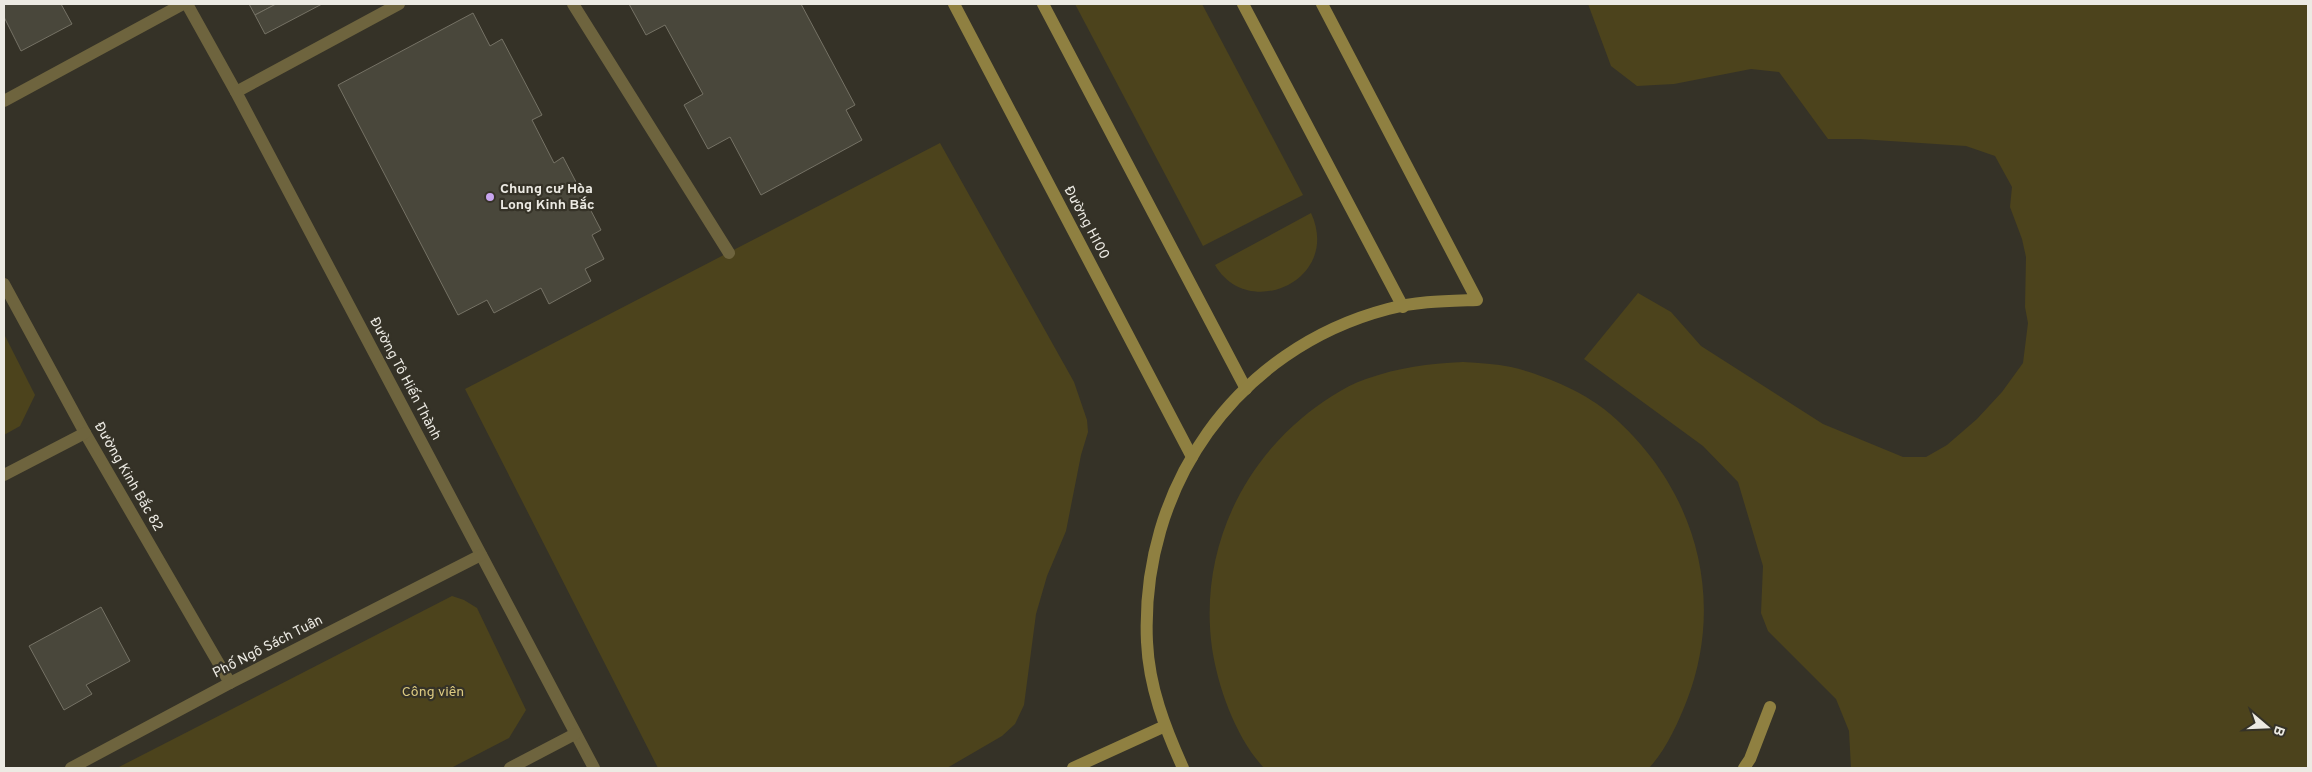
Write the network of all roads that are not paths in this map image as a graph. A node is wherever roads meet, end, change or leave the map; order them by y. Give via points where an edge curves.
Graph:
1 (182, 4) edge
2 (187, 4) edge
3 (399, 4) edge
4 (573, 4) edge
5 (954, 4) edge
6 (1043, 4) edge
7 (1243, 4) edge
8 (1322, 4) edge
9 (236, 92) junction
10 (4, 101) edge
11 (729, 253) dead end
12 (4, 284) edge
13 (1403, 306) junction
14 (1246, 388) junction
15 (85, 433) junction
16 (1192, 457) junction
17 (4, 475) edge
18 (481, 555) junction
19 (230, 683) junction
20 (1770, 706) dead end
21 (1165, 726) junction
22 (576, 734) junction
23 (70, 768) edge
24 (510, 768) edge
25 (594, 768) edge
26 (1073, 768) edge
27 (1183, 768) edge
28 (1744, 768) edge

1 - 10 street
2 - 9 street, Đường Tô Hiến Thành
3 - 9 street
4 - 11 street
5 - 16 main road, Đường H100
6 - 14 main road
7 - 13 main road
8 - 13 main road via 1478,300 1433,301
9 - 18 street, Đường Tô Hiến Thành
12 - 15 street, Đường Kinh Bắc 82
13 - 14 main road via 1346,322 1306,343
14 - 16 main road via 1207,432
15 - 17 street
15 - 19 street, Đường Kinh Bắc 82
16 - 21 main road via 1165,511 1153,554 1147,599 1147,644 1154,688
18 - 19 street, Phố Ngô Sách Tuân
18 - 22 street, Đường Tô Hiến Thành
19 - 23 street, Phố Ngô Sách Tuân
20 - 28 main road
21 - 26 main road
21 - 27 main road
22 - 24 street
22 - 25 street, Đường Tô Hiến Thành

